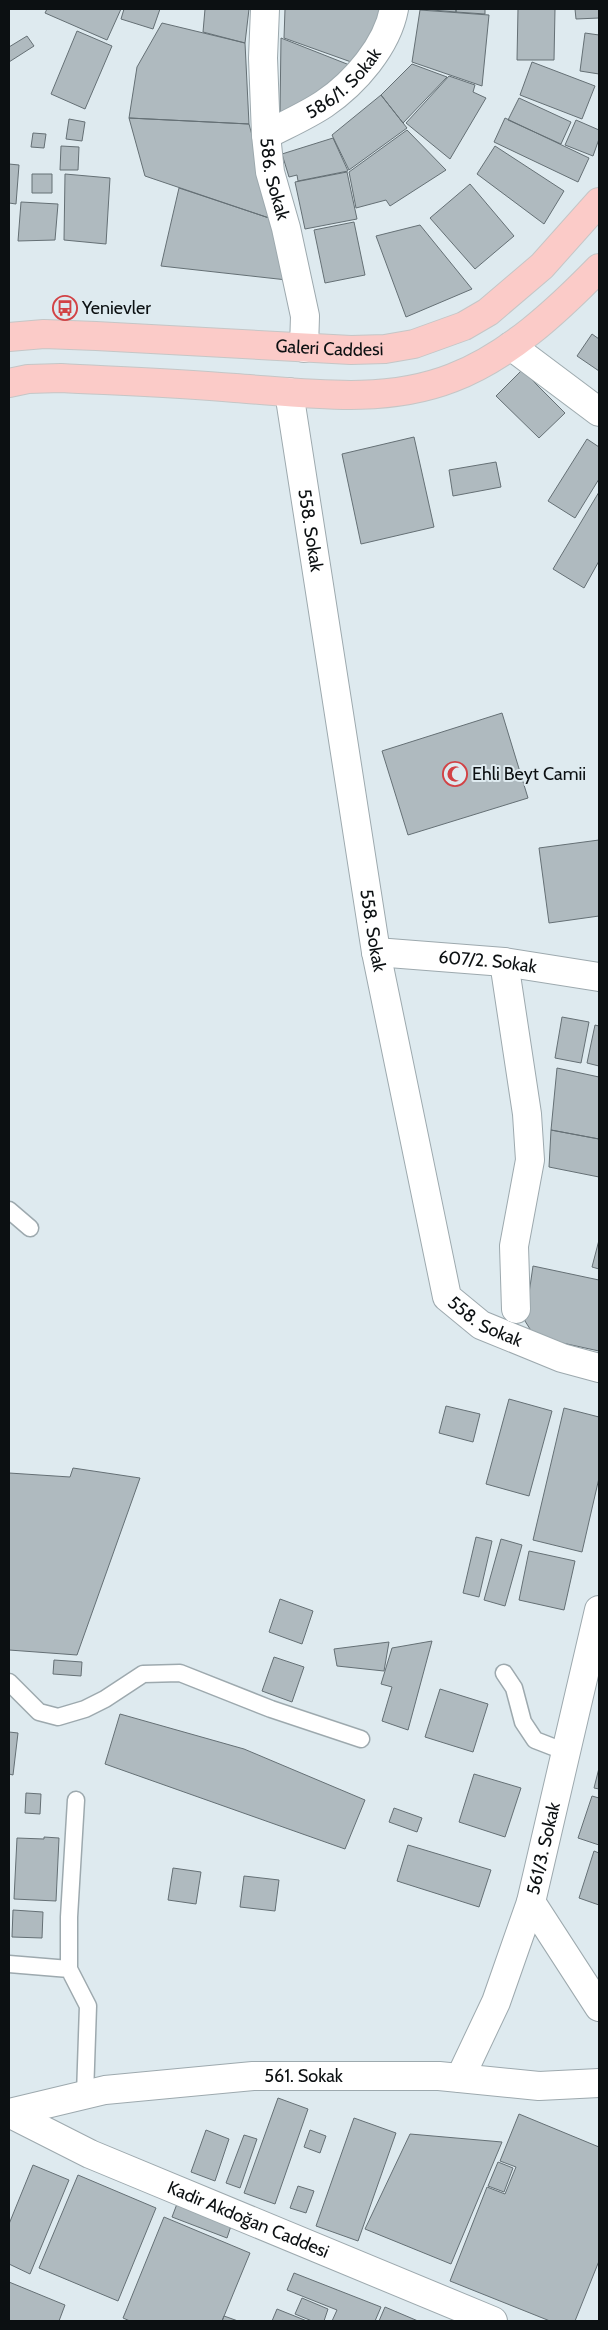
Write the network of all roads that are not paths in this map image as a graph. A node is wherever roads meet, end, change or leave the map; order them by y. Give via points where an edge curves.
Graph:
1 (265, 9) edge
2 (394, 9) edge
3 (266, 135) junction
4 (599, 202) edge
5 (599, 268) edge
6 (9, 337) edge
7 (511, 346) junction
8 (304, 348) junction
9 (9, 383) edge
10 (289, 392) junction
11 (599, 412) edge
12 (376, 952) junction
13 (504, 962) junction
14 (599, 977) edge
15 (9, 1210) edge
16 (30, 1228) dead end
17 (516, 1309) dead end
18 (599, 1368) edge
19 (598, 1622) edge
20 (504, 1673) dead end
21 (9, 1682) edge
22 (361, 1739) dead end
23 (566, 1752) junction
24 (76, 1800) dead end
25 (530, 1902) junction
26 (9, 1964) edge
27 (69, 1969) junction
28 (599, 2008) edge
29 (460, 2078) junction
30 (599, 2083) edge
31 (85, 2095) junction
32 (9, 2113) edge
33 (492, 2321) edge

1 - 3 street, 586. Sokak
2 - 3 street, 586/1. Sokak via 391,24 370,63 325,103
3 - 8 street, 586. Sokak via 270,172 305,316
4 - 8 main road, Galeri Caddesi via 542,266 488,312 464,326 414,344 385,349
5 - 7 main road via 562,306
6 - 8 main road, Galeri Caddesi via 44,334
7 - 10 main road via 452,378 410,391 350,395
7 - 11 street
9 - 10 main road via 61,378
10 - 12 street, 558. Sokak
12 - 13 street, 607/2. Sokak
12 - 18 street, 558. Sokak via 447,1297 481,1325 562,1358
13 - 14 street, 607/2. Sokak
13 - 17 street via 527,1114 530,1160 514,1246
15 - 16 lane
19 - 23 street, 561/3. Sokak
20 - 23 lane via 514,1688 523,1722 535,1740
21 - 22 lane via 39,1712 58,1717 85,1709 144,1674 180,1673 271,1709
23 - 25 street, 561/3. Sokak
24 - 27 lane
25 - 28 street
25 - 29 street, 561/3. Sokak via 496,2002
26 - 27 lane
27 - 31 lane via 88,2006
29 - 30 street, 561. Sokak via 539,2086
29 - 31 street, 561. Sokak via 253,2076 105,2090
31 - 32 street, 561. Sokak
32 - 33 street, Kadir Akdoğan Caddesi via 90,2154

